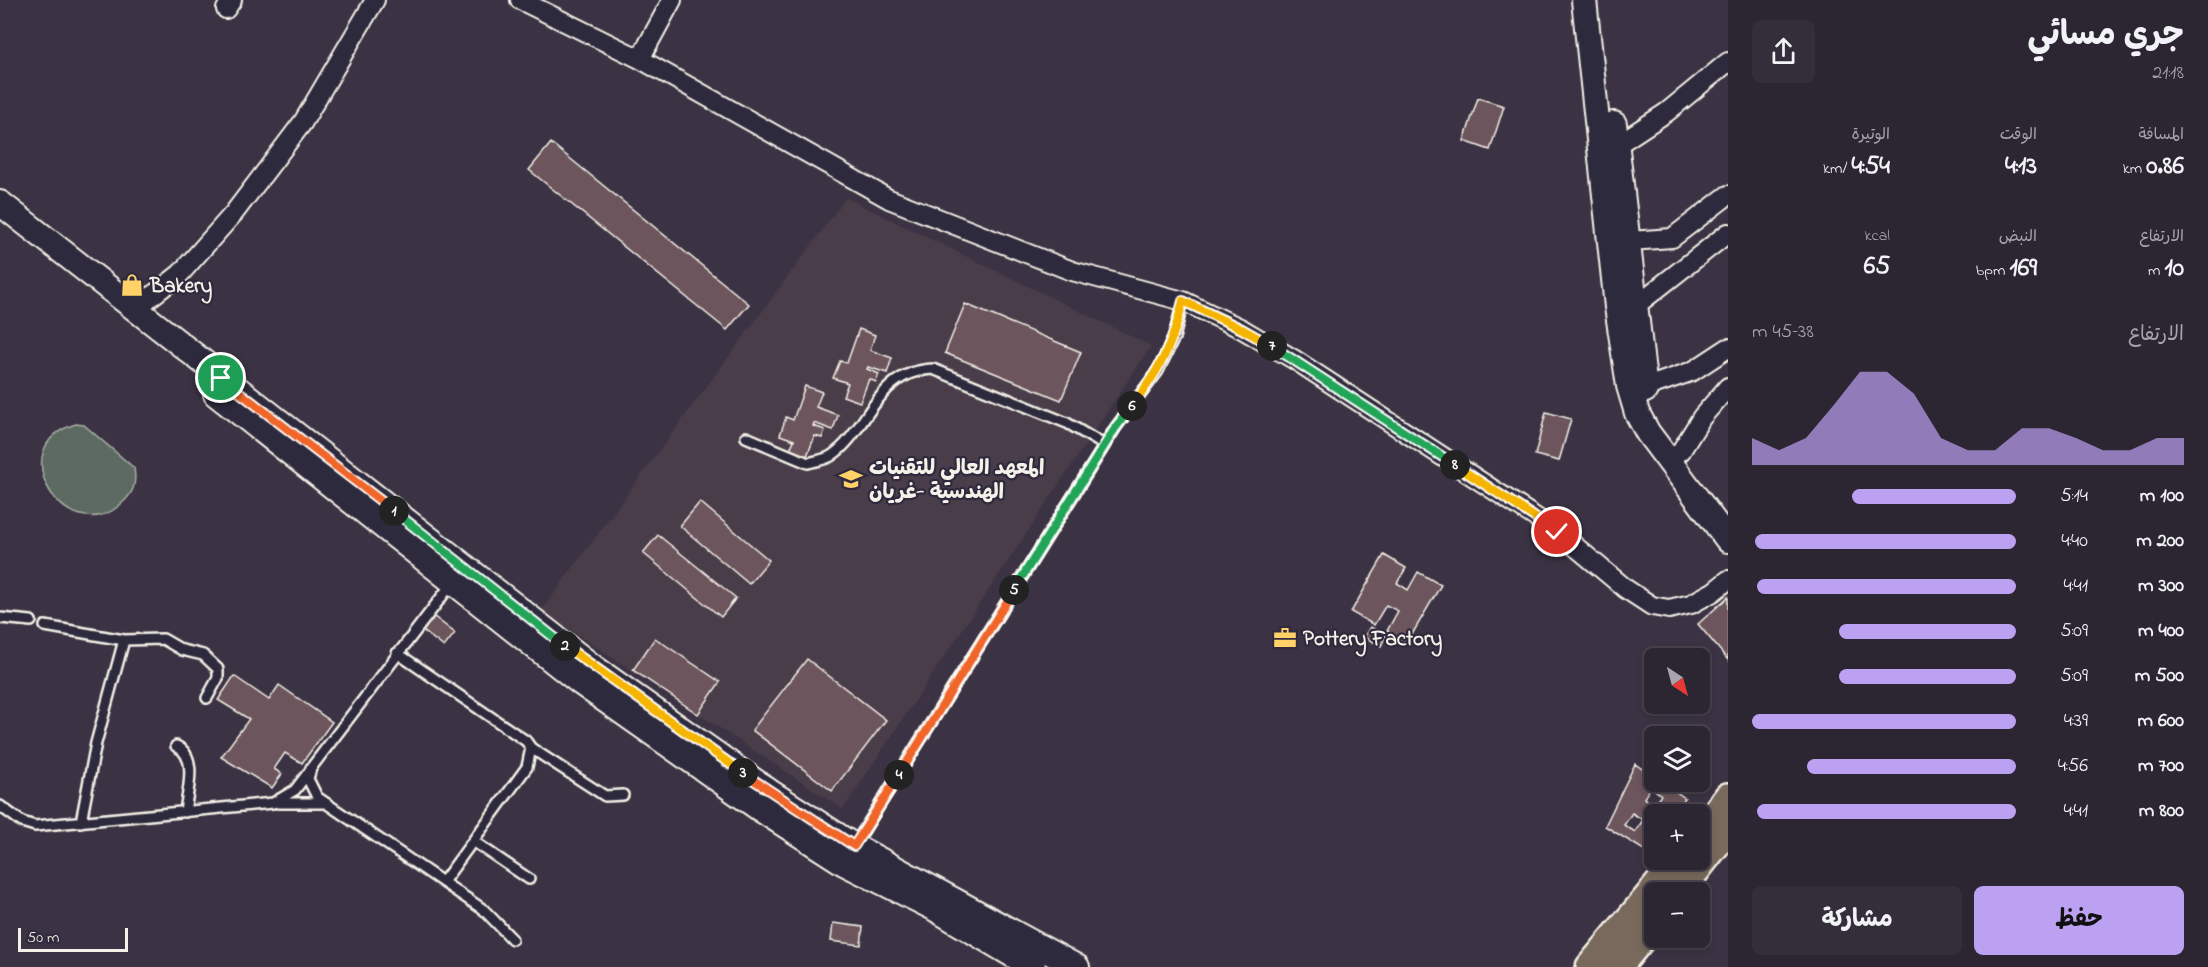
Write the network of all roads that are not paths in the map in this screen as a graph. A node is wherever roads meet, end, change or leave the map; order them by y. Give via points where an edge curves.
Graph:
1 (375, 0) edge
2 (520, 0) edge
3 (672, 0) edge
4 (1584, 0) edge
5 (1600, 0) edge
6 (640, 58) junction
7 (1728, 62) edge
8 (1608, 147) junction
9 (1728, 195) edge
10 (0, 203) edge
11 (0, 223) edge
12 (1728, 233) edge
13 (1619, 243) junction
14 (1183, 301) junction
15 (1634, 307) junction
16 (134, 310) junction
17 (1728, 348) edge
18 (217, 384) junction
19 (1728, 387) edge
20 (1638, 390) junction
21 (746, 437) dead end
22 (1104, 445) junction
23 (1681, 451) junction
24 (1728, 513) edge
25 (1728, 540) edge
26 (1728, 580) edge
27 (453, 582) junction
28 (486, 596) junction
29 (0, 618) edge
30 (31, 621) dead end
31 (45, 626) dead end
32 (124, 640) junction
33 (397, 653) junction
34 (207, 698) dead end
35 (176, 746) dead end
36 (531, 747) junction
37 (311, 768) junction
38 (623, 795) dead end
39 (1728, 797) edge
40 (273, 803) junction
41 (324, 803) junction
42 (0, 806) edge
43 (185, 812) junction
44 (1710, 820) edge
45 (81, 822) junction
46 (1728, 829) edge
47 (473, 841) junction
48 (849, 855) junction
49 (1679, 876) edge
50 (529, 879) dead end
51 (443, 882) junction
52 (936, 900) junction
53 (1644, 935) edge
54 (512, 939) dead end
55 (1033, 967) edge
56 (1077, 967) edge
57 (1590, 967) edge
58 (1618, 967) edge

1 - 16 street via 303,122 234,213 180,274
2 - 6 street
3 - 6 street
4 - 8 main road
5 - 8 main road
6 - 14 street via 889,199 1072,271
7 - 8 street via 1667,112
8 - 13 main road
9 - 13 street via 1672,238
10 - 16 main road
11 - 18 main road
12 - 15 street
13 - 15 main road
13 - 20 main road via 1624,358
14 - 22 lane via 1174,338 1158,371
14 - 26 street via 1295,360 1557,532 1652,606 1669,609 1691,604
15 - 20 main road
16 - 18 main road
17 - 20 street via 1694,371
18 - 27 main road
18 - 28 main road
19 - 23 street via 1702,417
20 - 23 main road
20 - 25 main road via 1648,433
21 - 22 lane via 808,463 831,456 896,381 910,373 933,369 1067,423
22 - 48 lane
23 - 24 main road
27 - 28 main road
27 - 33 lane
28 - 48 main road via 770,792
29 - 30 lane
31 - 32 lane
32 - 34 lane via 163,639 182,650 203,655 218,669 218,678
32 - 45 lane via 104,708
33 - 36 lane
33 - 37 lane
35 - 43 lane via 184,751 190,765
36 - 38 lane via 605,796
36 - 47 lane via 526,767
37 - 40 lane via 295,790
37 - 41 lane via 309,785
39 - 44 main road
40 - 41 lane
40 - 43 lane
41 - 51 lane
42 - 45 lane via 35,826
43 - 45 lane
46 - 49 main road
47 - 50 lane
47 - 51 lane
48 - 52 main road
49 - 57 main road
51 - 54 lane via 484,910
52 - 55 main road
52 - 56 main road
53 - 58 main road

